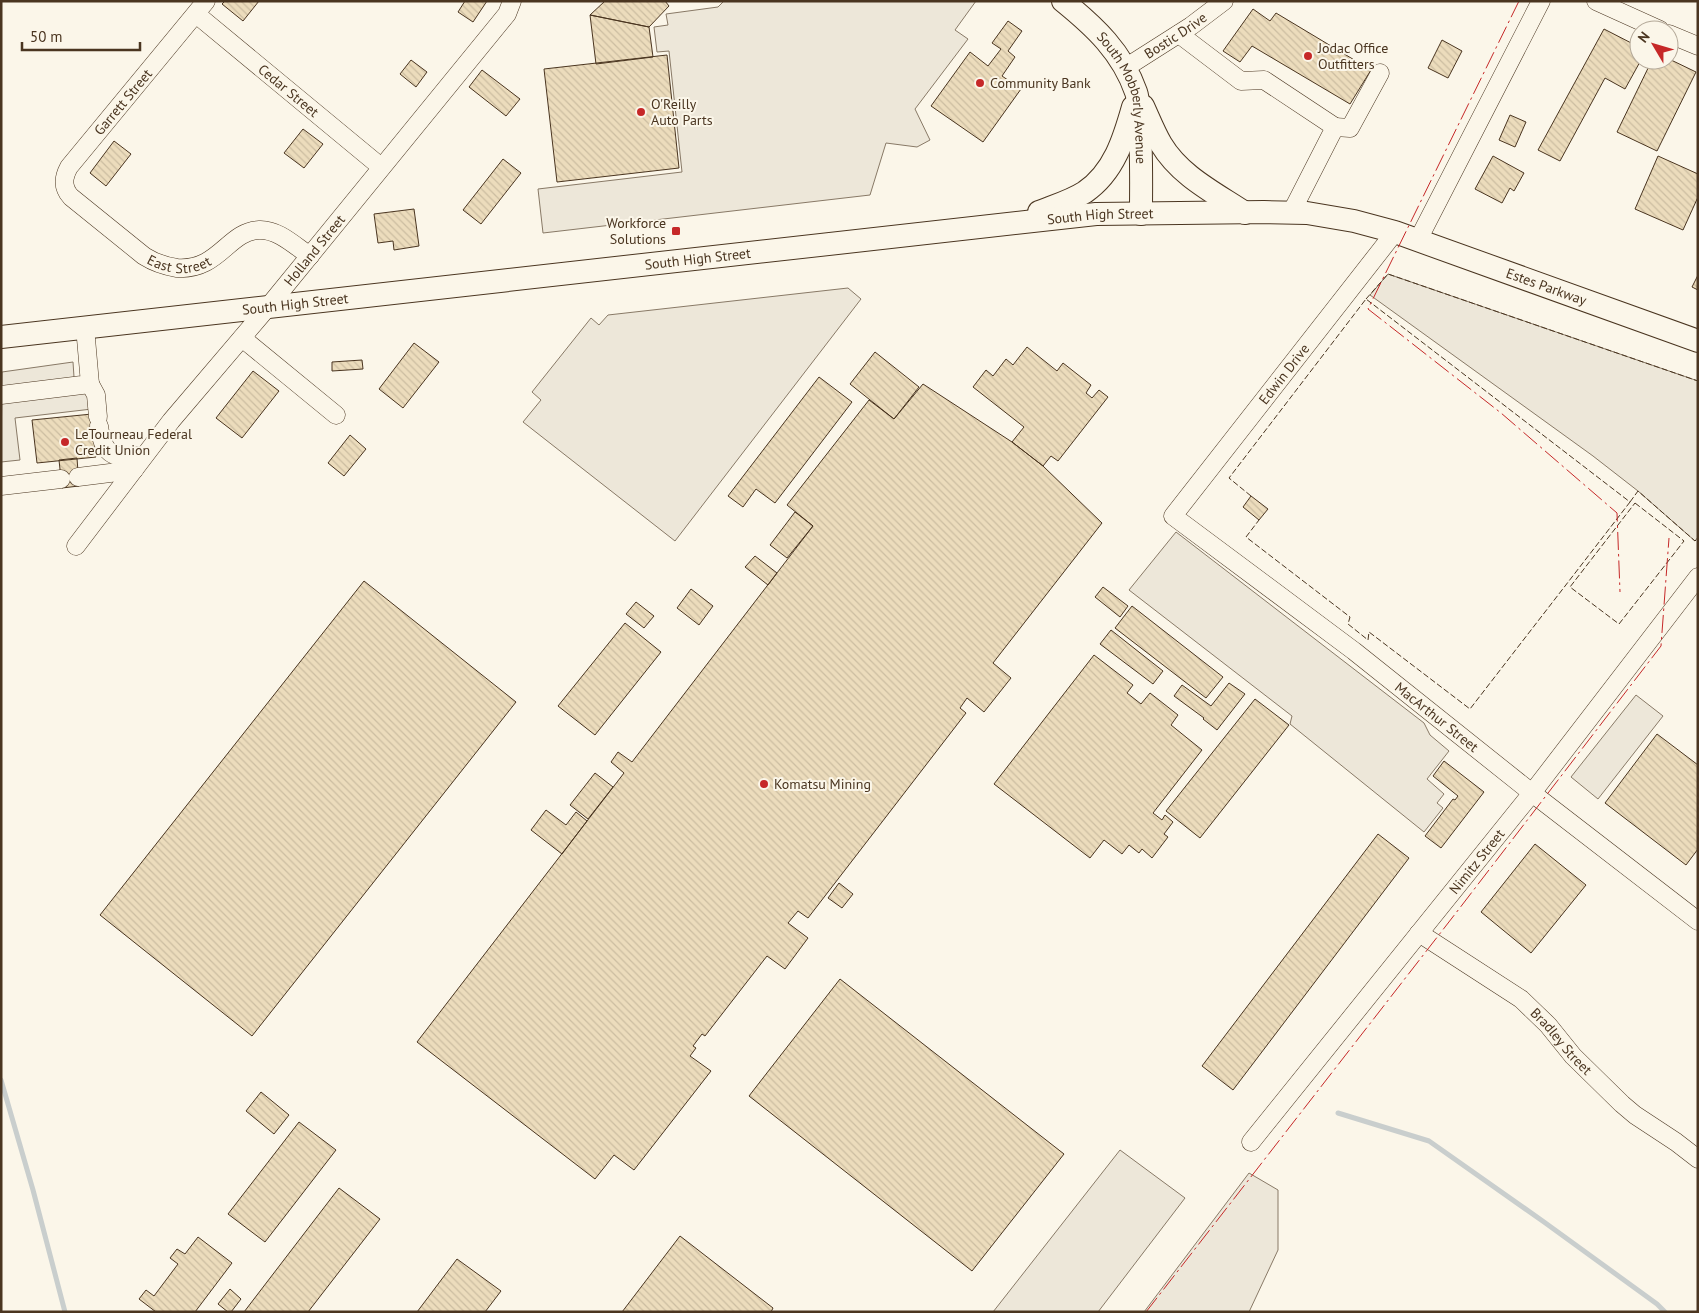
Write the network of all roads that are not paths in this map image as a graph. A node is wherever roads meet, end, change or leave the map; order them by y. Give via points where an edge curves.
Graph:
1 (512, 1) edge
2 (1063, 1) edge
3 (1224, 1) edge
4 (1541, 1) edge
5 (1596, 1) edge
6 (201, 8) edge
7 (1638, 20) edge
8 (1179, 34) junction
9 (1679, 38) edge
10 (1698, 46) edge
11 (1125, 68) junction
12 (1380, 73) dead end
13 (1137, 94) junction
14 (1335, 127) junction
15 (381, 167) junction
16 (64, 182) joint
17 (1245, 213) junction
18 (1291, 213) junction
19 (1141, 214) junction
20 (1010, 224) junction
21 (1395, 232) junction
22 (1418, 240) junction
23 (310, 256) junction
24 (268, 307) junction
25 (85, 328) junction
26 (1, 337) edge
27 (242, 338) junction
28 (1698, 341) edge
29 (90, 384) junction
30 (1, 395) edge
31 (336, 416) dead end
32 (144, 456) junction
33 (134, 470) junction
34 (78, 477) dead end
35 (61, 479) dead end
36 (1, 486) edge
37 (1174, 516) joint
38 (76, 546) dead end
39 (1698, 577) edge
40 (1532, 793) junction
41 (1698, 921) edge
42 (1419, 933) junction
43 (1250, 1142) dead end
44 (1698, 1159) edge

1 - 15 street, Holland Street via 507,14
2 - 11 main road, South Mobberly Avenue via 1097,29
3 - 8 street, Bostic Drive
4 - 22 street
5 - 7 street
6 - 15 street, Cedar Street
6 - 16 street, Garrett Street via 69,167
8 - 11 street, Bostic Drive
8 - 14 street via 1241,81 1264,80
9 - 10 street
11 - 13 main road, South Mobberly Avenue
12 - 14 street via 1350,128
13 - 17 main road via 1162,145 1177,165
13 - 19 main road, South Mobberly Avenue via 1141,136
13 - 20 main road via 1120,149 1112,164 1092,186 1071,199
14 - 18 street
15 - 23 street, Holland Street
16 - 23 street, East Street via 71,197 157,264 178,268 196,266 211,260 239,237 259,230 279,235
17 - 18 main road, South High Street
17 - 19 main road, South High Street
18 - 21 main road, South High Street via 1329,216
19 - 20 main road, South High Street via 1096,214
20 - 24 main road, South High Street
21 - 22 main road, Estes Parkway
21 - 37 street, Edwin Drive
22 - 28 main road, Estes Parkway
23 - 24 street, Holland Street
24 - 25 main road, South High Street
24 - 27 street, Holland Street
25 - 26 main road, South High Street
25 - 29 street
27 - 31 street
27 - 32 street, Holland Street
29 - 30 street
29 - 32 street via 96,395 103,445 117,457
32 - 33 street, Holland Street
33 - 34 street
33 - 38 street, Holland Street
35 - 36 street
37 - 40 street, MacArthur Street via 1354,651
39 - 40 street, Nimitz Street
40 - 41 street, MacArthur Street
40 - 42 street, Nimitz Street
42 - 43 street, Nimitz Street
42 - 44 street, Bradley Street via 1521,999 1573,1056 1635,1116

